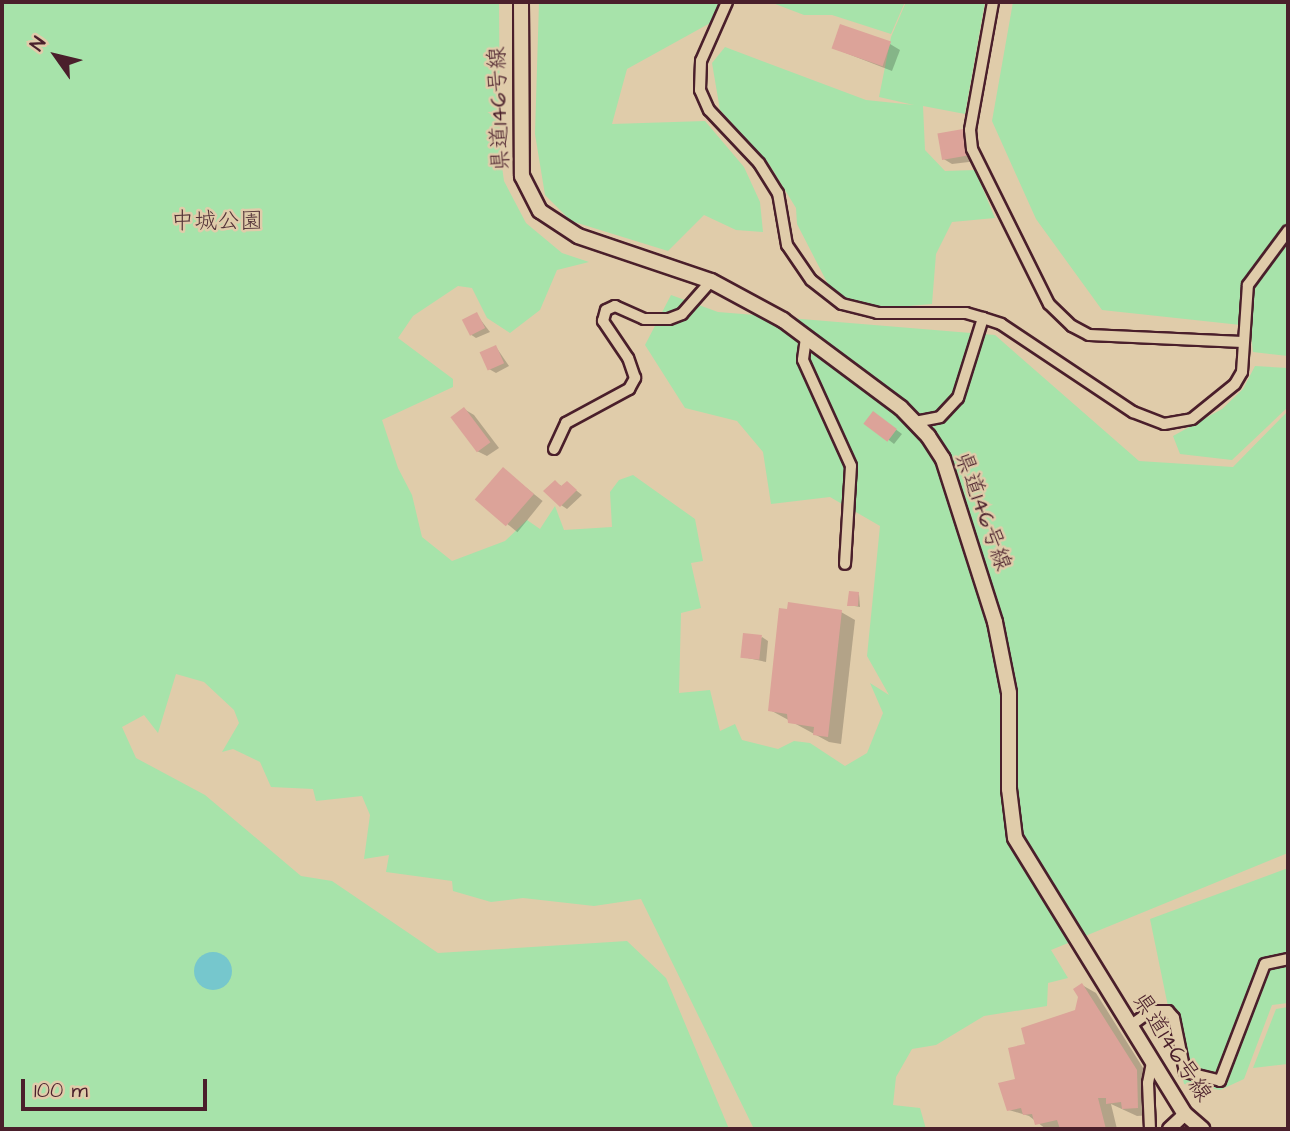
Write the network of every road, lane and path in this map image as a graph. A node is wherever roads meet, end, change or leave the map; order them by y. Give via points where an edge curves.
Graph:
1 (521, 2) edge
2 (727, 2) edge
3 (993, 2) edge
4 (1288, 230) edge
5 (711, 281) junction
6 (983, 318) junction
7 (806, 338) junction
8 (1243, 342) junction
9 (915, 422) junction
10 (554, 449) dead end
11 (845, 564) dead end
12 (1288, 959) edge
13 (1130, 1026) junction
14 (1152, 1062) junction
15 (1185, 1114) junction
16 (1150, 1129) edge
17 (1169, 1129) edge
18 (1202, 1129) edge

1 - 5 main road, 県道146号線 via 521,168 540,211 578,236
2 - 6 street via 701,61 700,90 709,110 759,163 778,193 787,245 811,280 842,304 877,313 966,313
3 - 8 street via 970,130 972,149 1049,304 1089,335
4 - 8 street via 1248,285
5 - 7 main road, 県道146号線
5 - 10 street via 682,314 669,319 654,321 615,306 606,310 603,321 635,378 629,389 566,423
6 - 8 street via 1012,331 1133,412 1164,424 1192,419 1235,384 1242,372
6 - 9 street via 958,398 940,417
7 - 9 main road, 県道146号線
7 - 11 street via 803,360 851,466
9 - 13 main road, 県道146号線 via 943,459 962,507 995,622 1009,693 1009,798 1015,838
12 - 13 street via 1265,964 1220,1081 1185,1072 1174,1017 1168,1012 1152,1011
13 - 14 main road, 県道146号線
14 - 15 main road, 県道146号線
14 - 16 street
15 - 17 street
15 - 18 main road, 県道146号線

